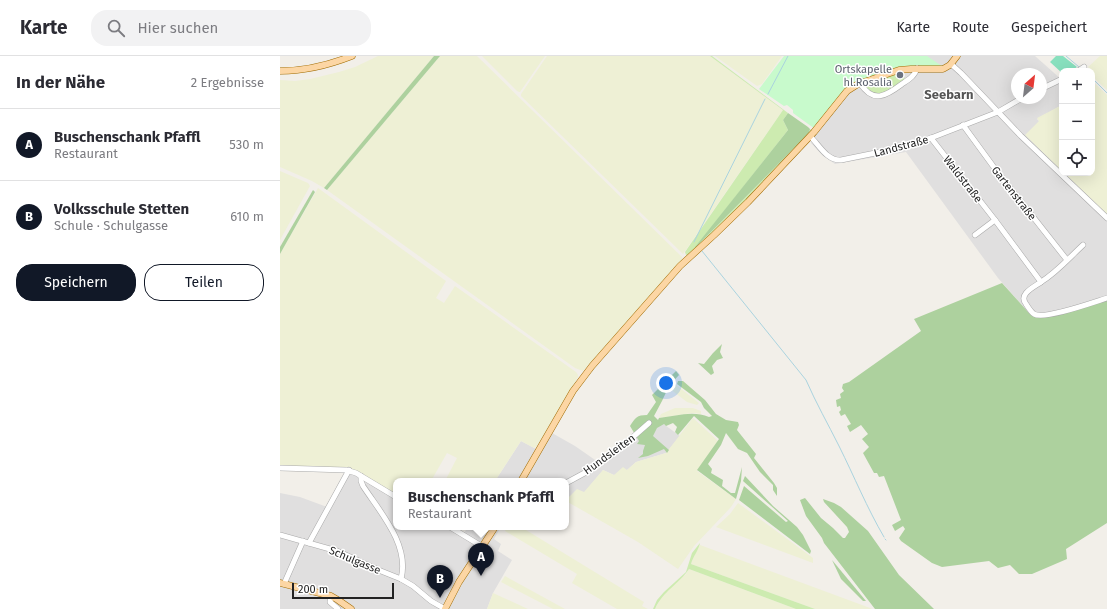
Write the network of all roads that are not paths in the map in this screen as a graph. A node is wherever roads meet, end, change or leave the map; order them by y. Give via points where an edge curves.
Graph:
1 (352, 56) edge
2 (956, 56) edge
3 (951, 64) junction
4 (917, 68) junction
5 (280, 71) edge
6 (1059, 80) edge
7 (860, 83) junction
8 (1047, 86) edge
9 (1012, 104) edge
10 (998, 112) junction
11 (963, 125) junction
12 (810, 136) junction
13 (931, 138) junction
14 (1107, 218) edge
15 (995, 220) junction
16 (975, 235) dead end
17 (1083, 245) dead end
18 (1067, 260) junction
19 (1041, 282) junction
20 (1107, 298) edge
21 (649, 422) dead end
22 (280, 468) edge
23 (349, 470) junction
24 (361, 476) junction
25 (523, 478) edge
26 (569, 481) edge
27 (393, 495) edge
28 (455, 530) edge
29 (493, 530) edge
30 (280, 535) edge
31 (306, 542) junction
32 (483, 547) junction
33 (401, 578) junction
34 (282, 584) edge
35 (331, 596) junction
36 (338, 609) edge
37 (351, 609) edge
38 (445, 609) edge

1 - 5 main road via 317,67
2 - 3 main road
3 - 4 main road via 943,69
3 - 10 street
4 - 7 main road via 899,70
4 - 7 street via 910,78 883,96 872,95
6 - 8 street
7 - 12 main road via 845,93
9 - 10 street, Landstraße
10 - 11 street, Landstraße
10 - 14 street
11 - 13 street, Landstraße
11 - 18 street, Gartenstraße
12 - 13 street, Landstraße via 834,160 900,148
12 - 25 main road via 748,202 680,266 588,370
13 - 15 street, Waldstraße
15 - 16 street
15 - 19 street, Waldstraße
17 - 18 street
18 - 19 street
19 - 20 street via 1024,296 1024,301 1033,314 1059,312
21 - 26 street, Hundsleiten via 590,470
22 - 23 street
23 - 24 street
23 - 31 street
24 - 27 street
24 - 33 street via 362,486 393,531 402,557
28 - 32 street
29 - 32 main road
30 - 31 street, Schulgasse
31 - 33 street, Schulgasse via 340,552
31 - 34 street
32 - 38 main road via 459,582
33 - 38 street, Schulgasse
34 - 35 main road
35 - 36 street via 330,602
35 - 37 main road

